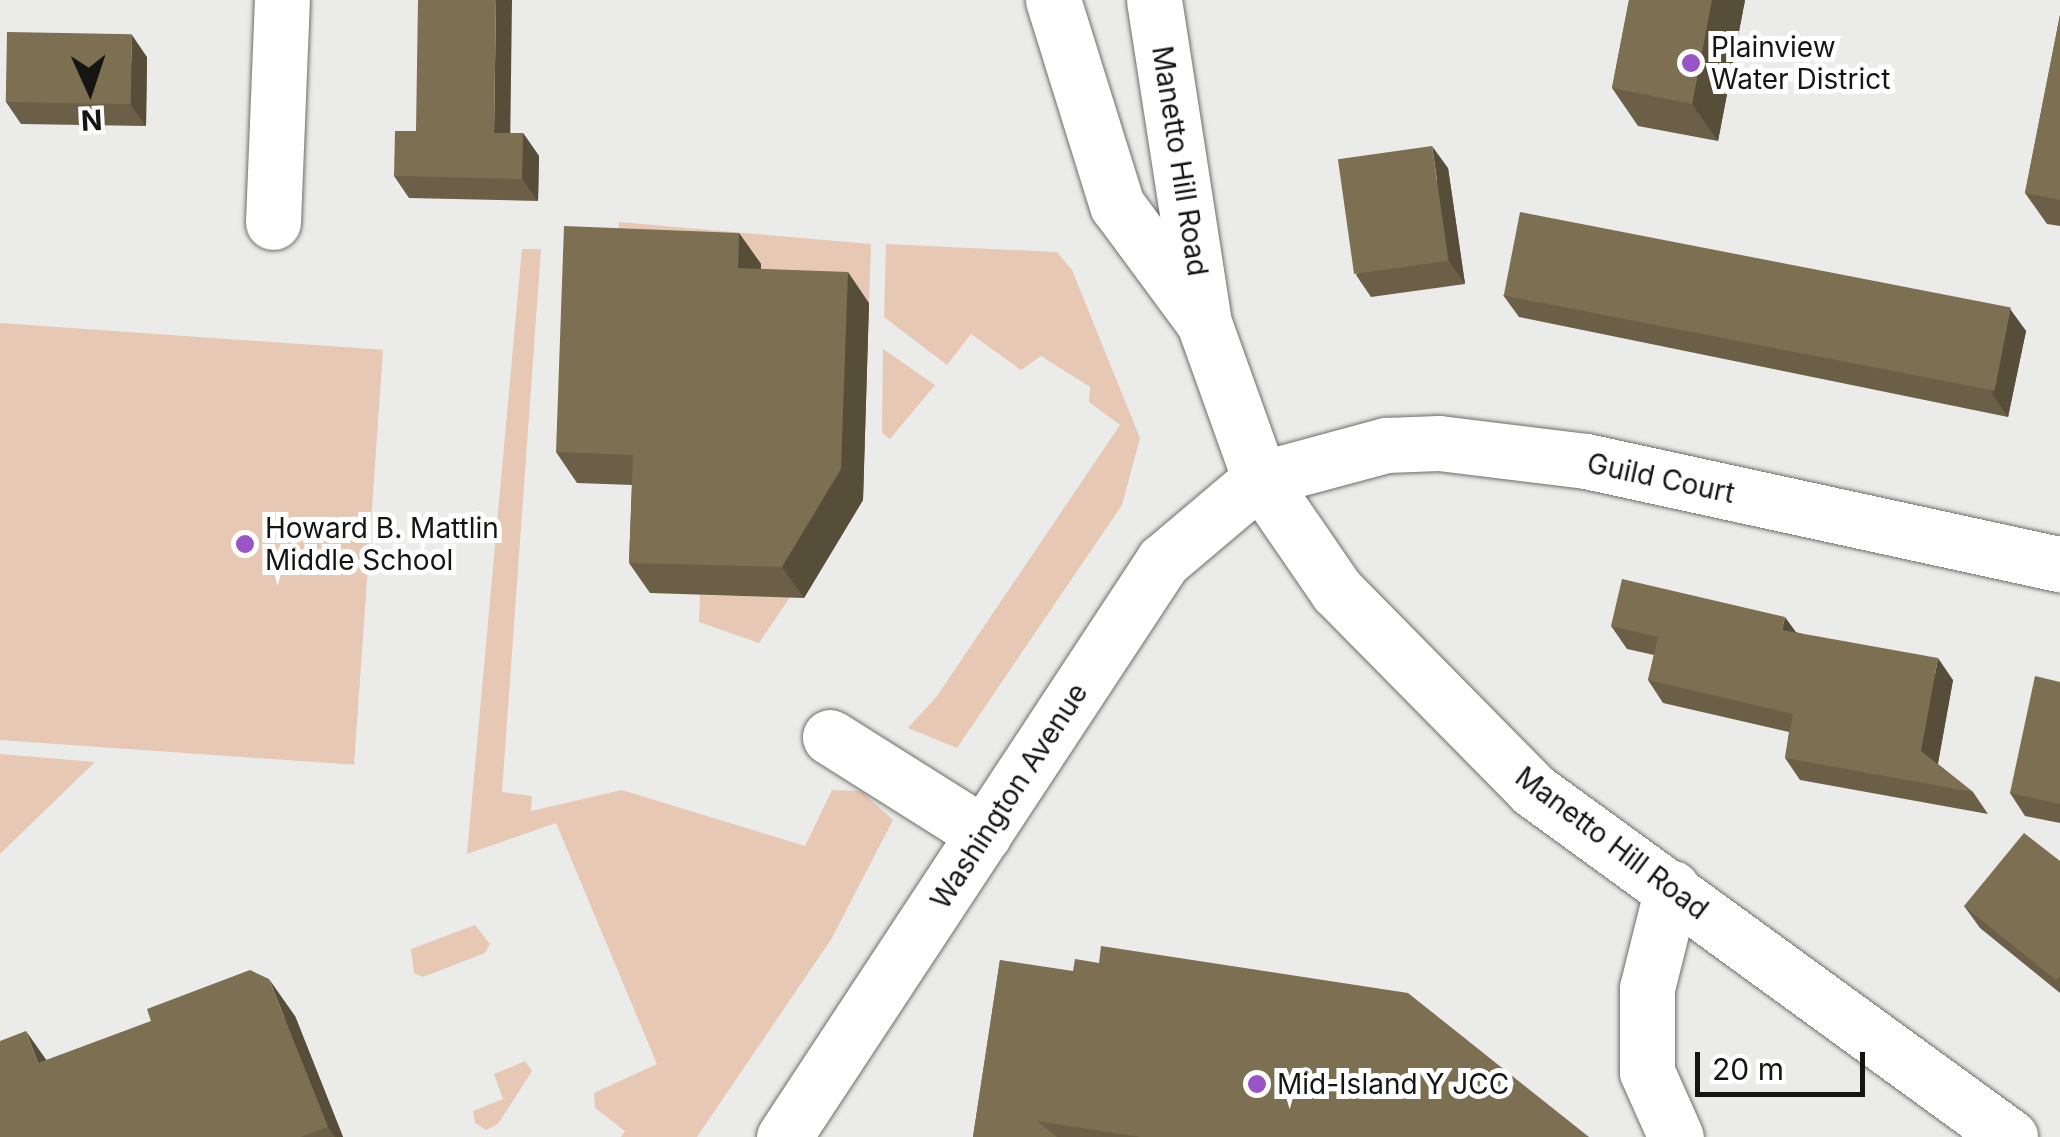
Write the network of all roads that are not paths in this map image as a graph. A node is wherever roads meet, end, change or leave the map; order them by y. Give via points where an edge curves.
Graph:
1 (282, 0) edge
2 (1053, 0) edge
3 (1154, 0) edge
4 (273, 222) dead end
5 (1204, 323) junction
6 (1260, 479) junction
7 (2060, 564) edge
8 (830, 737) dead end
9 (984, 834) junction
10 (1672, 888) junction
11 (784, 1137) edge
12 (1676, 1137) edge
13 (2010, 1137) edge

1 - 4 main road
2 - 5 main road, Manetto Hill Road via 1118,205
3 - 5 main road, Manetto Hill Road
5 - 6 main road, Manetto Hill Road
6 - 7 main road, Guild Court via 1386,444 1439,443 1586,461
6 - 9 main road, Washington Avenue via 1164,561
6 - 10 main road, Manetto Hill Road via 1337,590 1533,790
8 - 9 main road
9 - 11 main road, Washington Avenue
10 - 12 main road via 1646,988 1647,1072
10 - 13 main road, Manetto Hill Road

